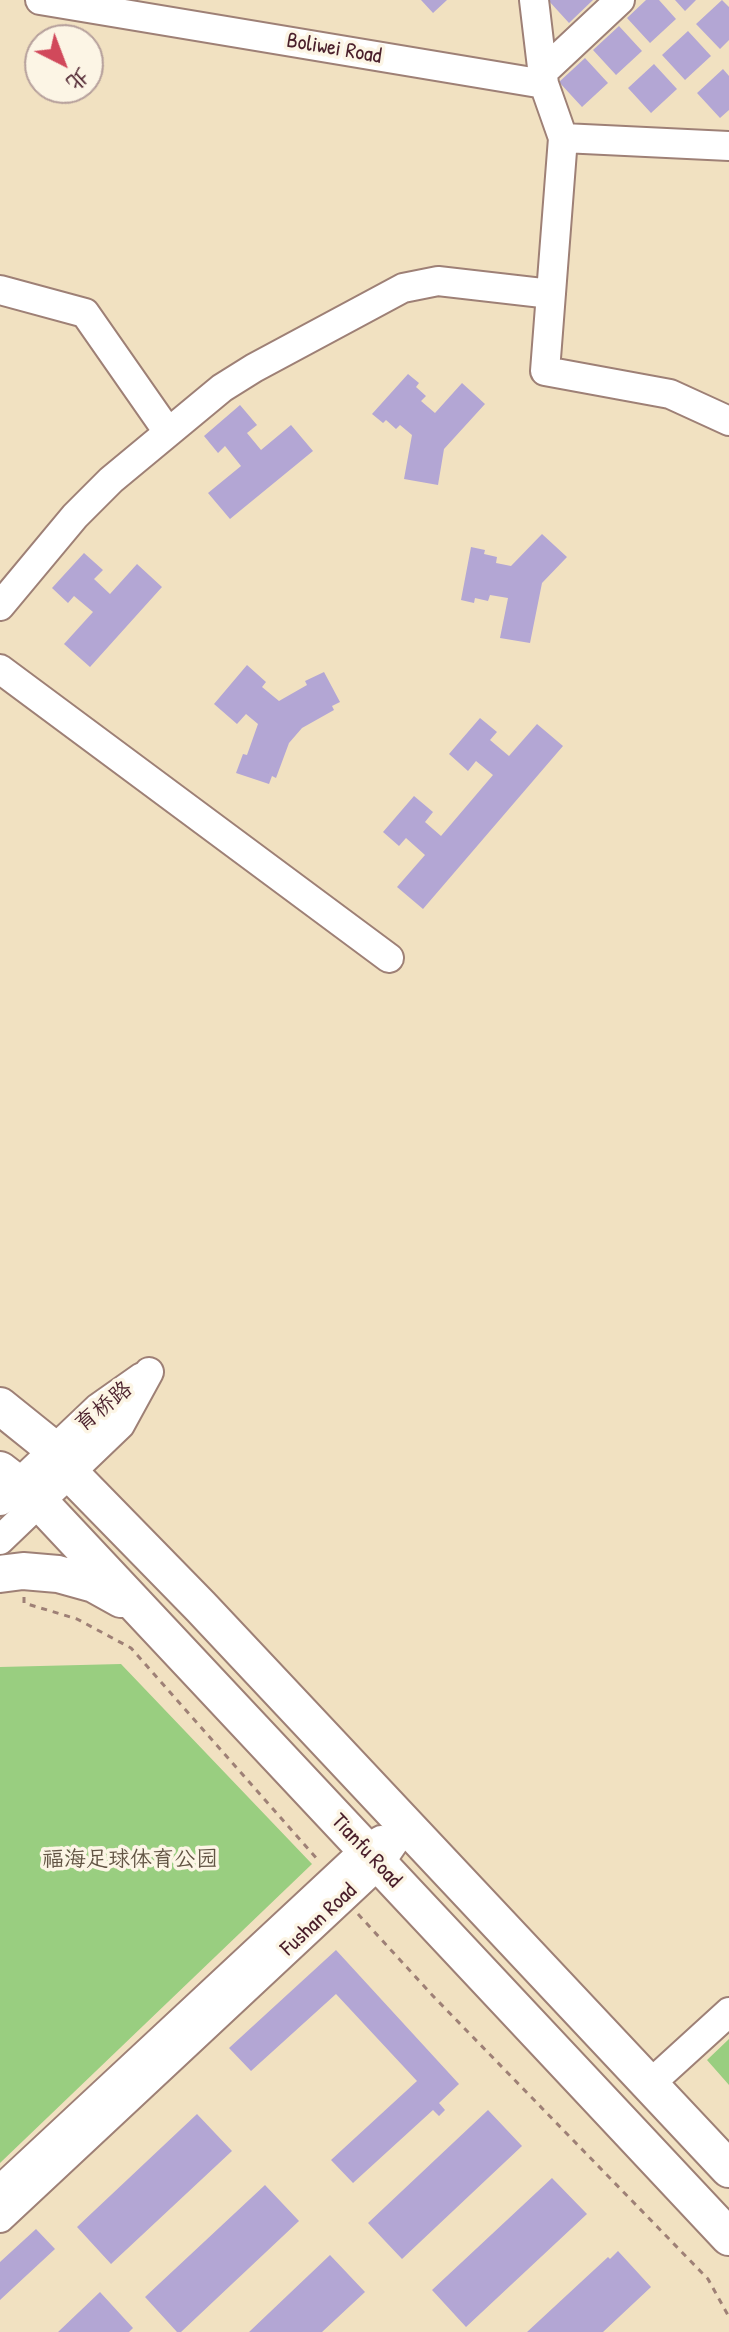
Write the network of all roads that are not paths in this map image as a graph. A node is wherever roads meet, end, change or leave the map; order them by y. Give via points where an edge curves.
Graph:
1 (40, 0) edge
2 (534, 0) edge
3 (620, 0) edge
4 (544, 78) junction
5 (563, 138) junction
6 (729, 146) edge
7 (0, 290) edge
8 (551, 294) junction
9 (729, 421) edge
10 (168, 432) junction
11 (0, 606) edge
12 (0, 669) edge
13 (389, 958) dead end
14 (0, 1406) edge
15 (61, 1462) junction
16 (14, 1489) edge
17 (0, 1540) edge
18 (12, 1582) edge
19 (152, 1621) junction
20 (406, 1825) junction
21 (372, 1857) junction
22 (336, 1890) junction
23 (729, 2012) edge
24 (650, 2084) junction
25 (729, 2169) edge
26 (0, 2190) edge
27 (0, 2218) edge
28 (729, 2237) edge

1 - 4 street, Boliwei Road
2 - 4 street
3 - 4 street
4 - 5 street
5 - 6 street
5 - 8 street
7 - 10 street via 85,313
8 - 9 street via 545,371 670,394
8 - 10 street via 438,281 403,288 243,375
10 - 11 street via 75,516
12 - 13 street
14 - 15 main road
15 - 16 street
15 - 20 main road
16 - 17 street
16 - 19 main road, Tianfu Road
18 - 19 main road via 23,1571 94,1584
19 - 21 main road, Tianfu Road
20 - 21 street, Fushan Road
20 - 24 main road
21 - 22 street, Fushan Road
21 - 28 main road, Tianfu Road
22 - 26 street, Fushan Road
22 - 27 street, Fushan Road
23 - 24 street
24 - 25 main road

